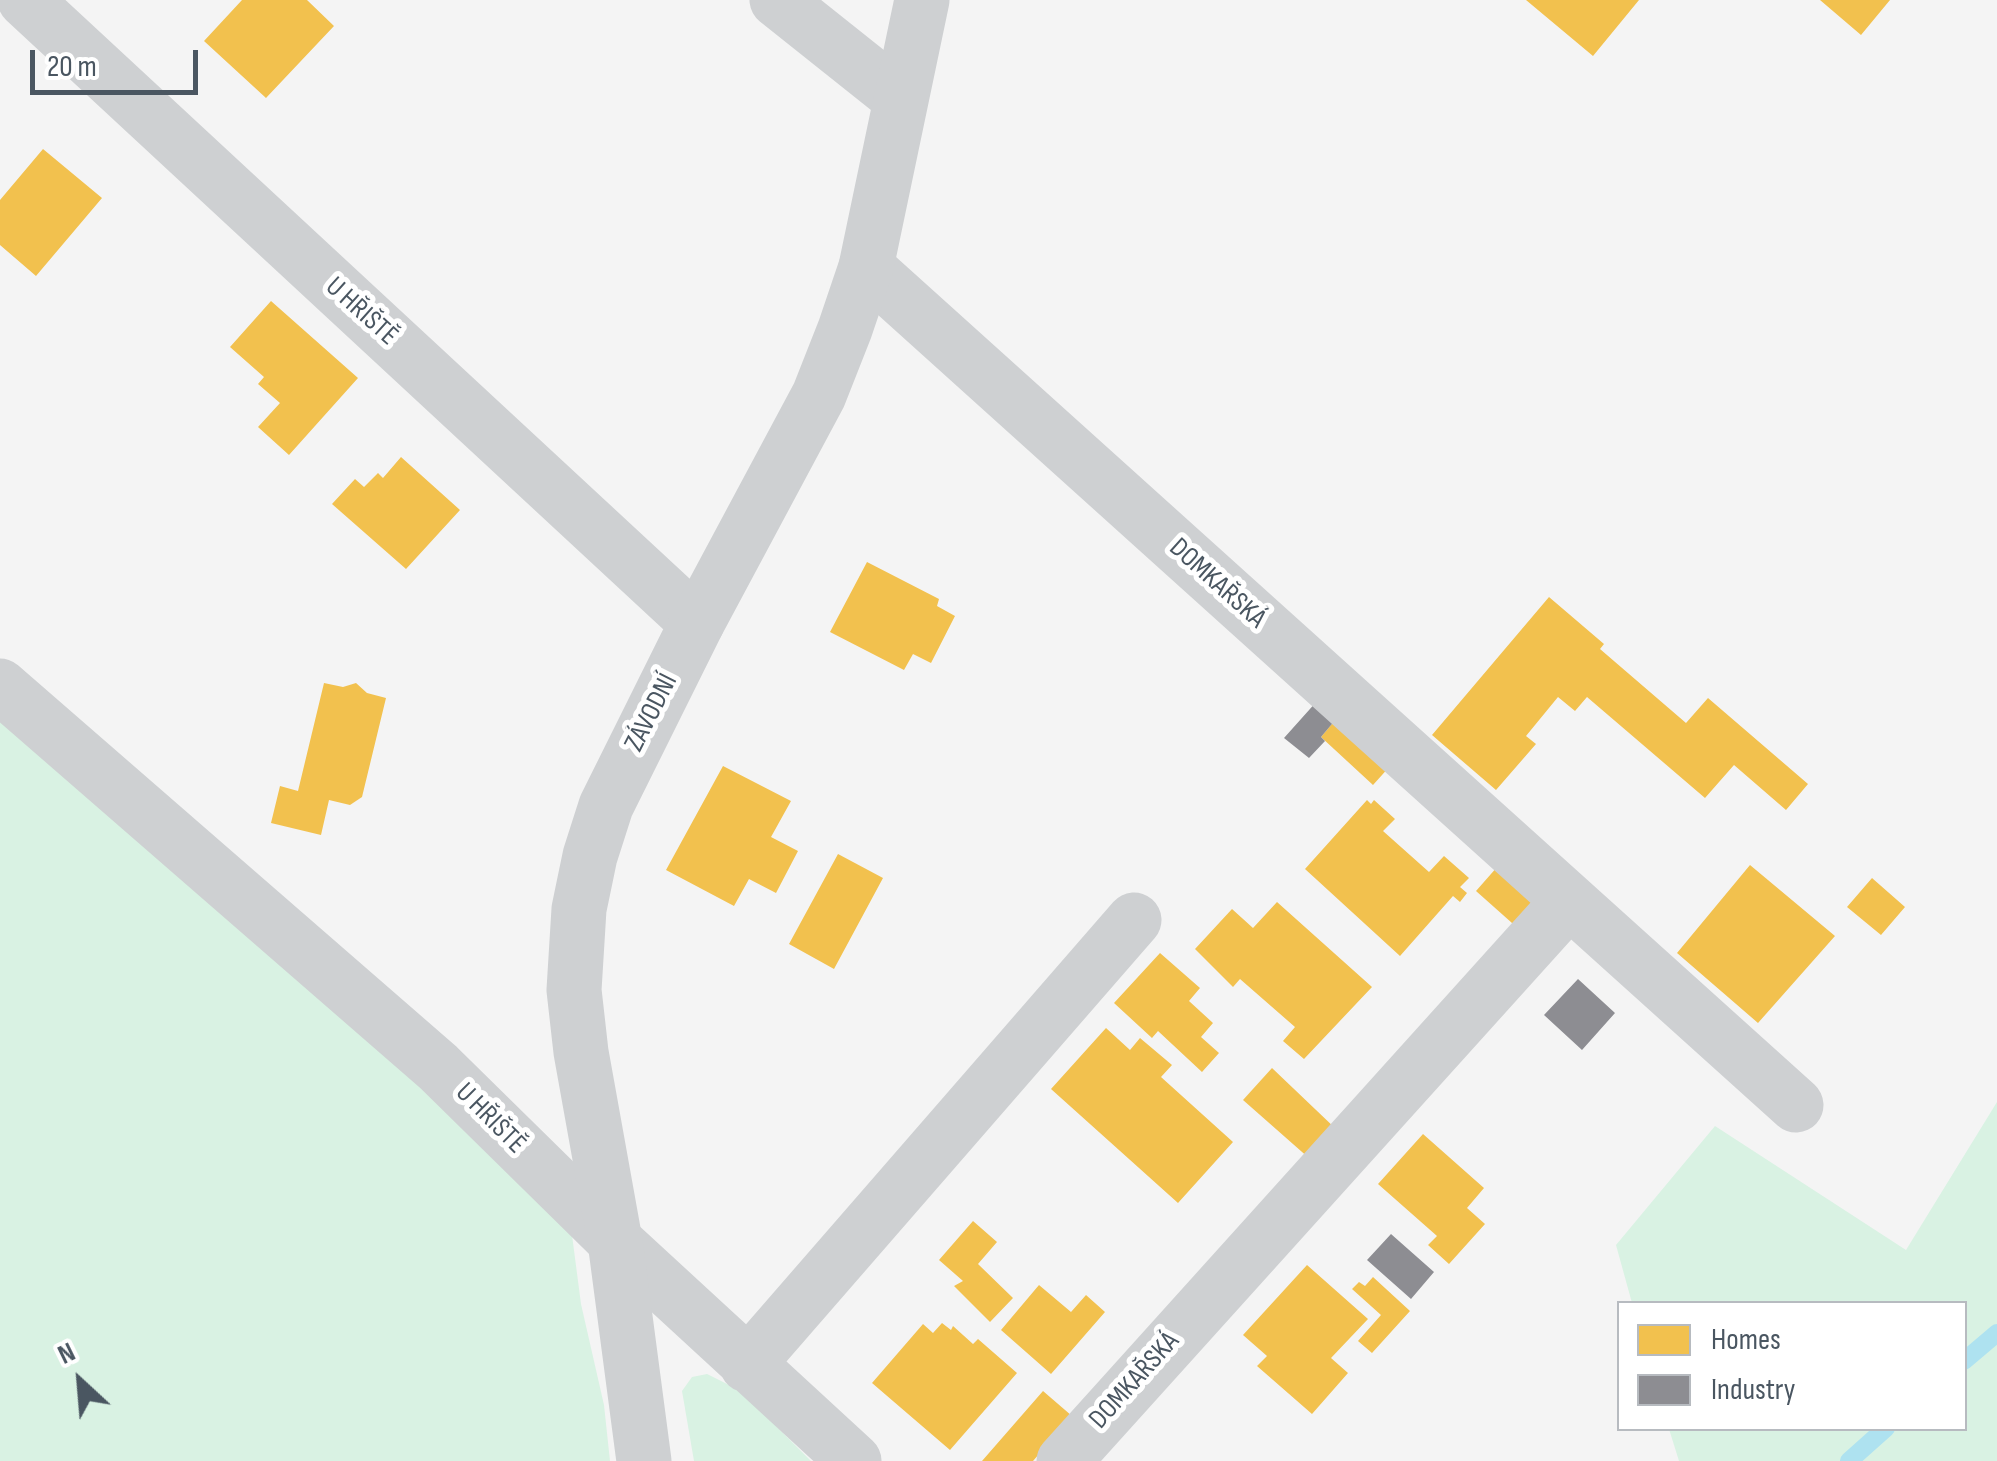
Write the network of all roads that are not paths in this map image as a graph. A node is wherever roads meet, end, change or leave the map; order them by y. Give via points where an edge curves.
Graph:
1 (25, 0) edge
2 (777, 0) edge
3 (922, 0) edge
4 (900, 98) junction
5 (866, 267) junction
6 (698, 623) junction
7 (0, 686) edge
8 (1569, 901) junction
9 (1134, 920) dead end
10 (1796, 1105) dead end
11 (614, 1240) junction
12 (746, 1365) junction
13 (644, 1461) edge
14 (854, 1461) edge
15 (1064, 1461) edge

1 - 6 street, U HŘIŠTĚ
2 - 4 street
3 - 4 street, ZÁVODNÍ
4 - 5 street, ZÁVODNÍ
5 - 6 street, ZÁVODNÍ via 819,395
5 - 8 street, DOMKAŘSKÁ
6 - 11 street, ZÁVODNÍ via 606,806 579,909 574,990 580,1052
7 - 11 street, U HŘIŠTĚ via 438,1068
8 - 10 street, DOMKAŘSKÁ
8 - 15 street, DOMKAŘSKÁ
9 - 12 street
11 - 12 street, U HŘIŠTĚ
11 - 13 street, ZÁVODNÍ
12 - 14 street, U HŘIŠTĚ

